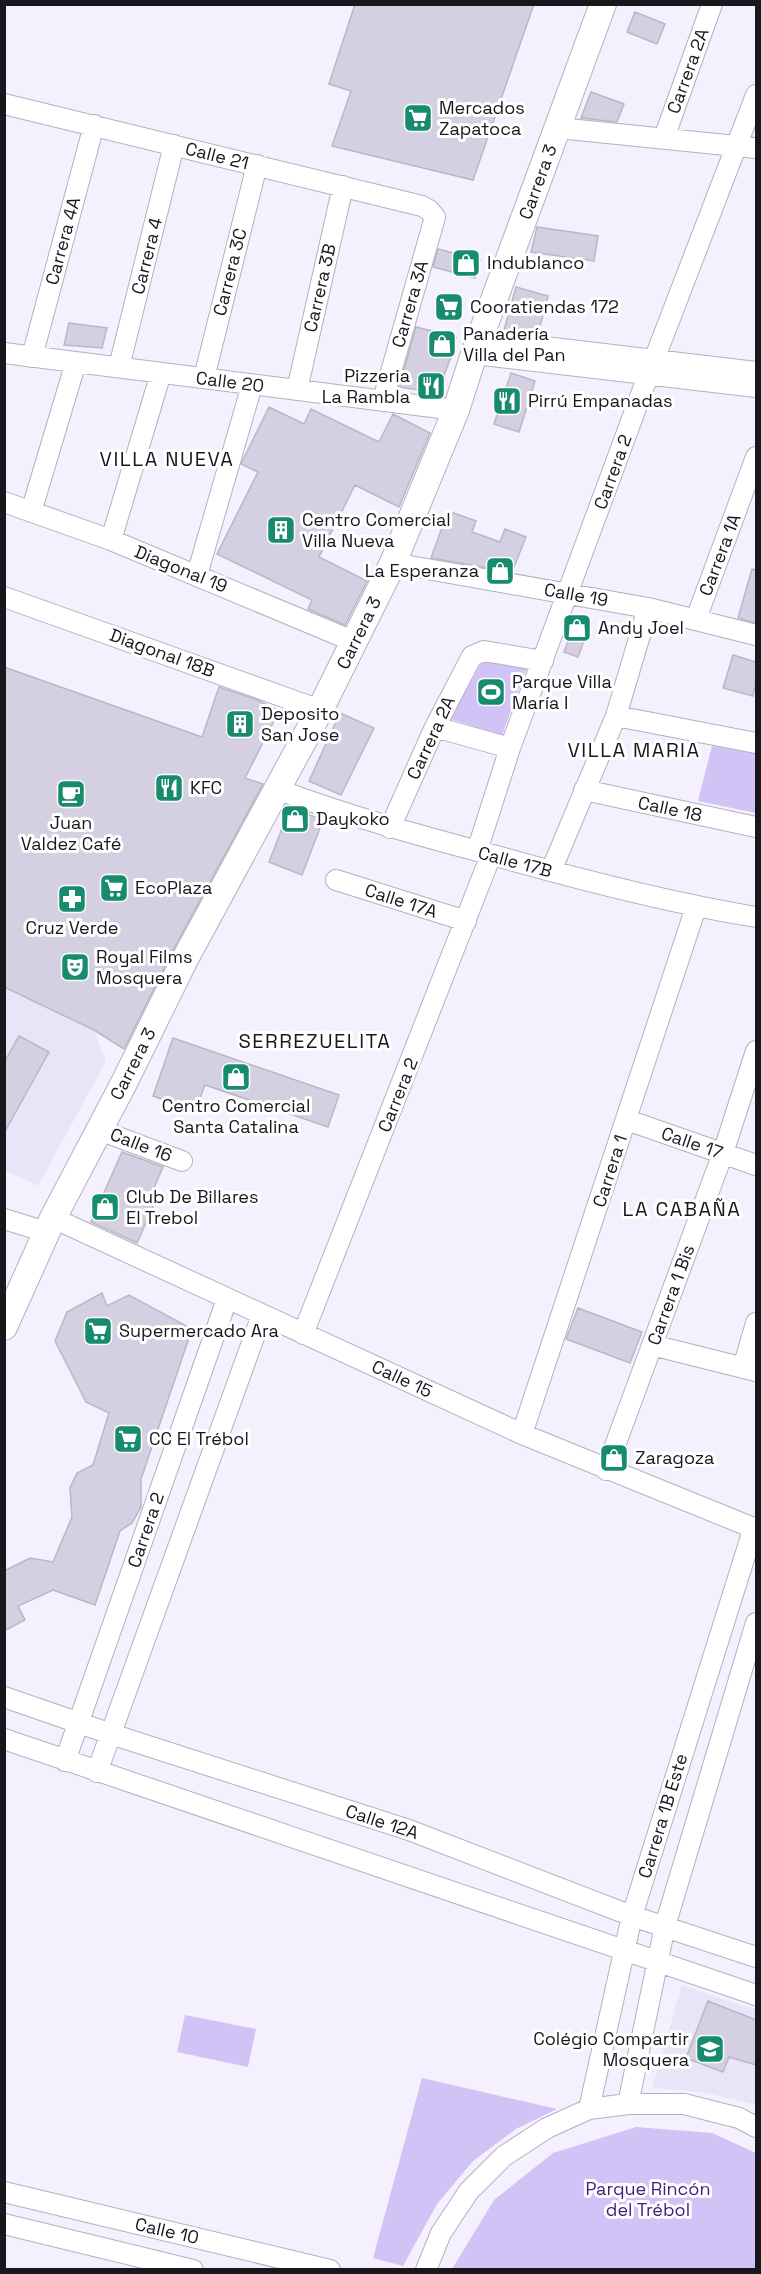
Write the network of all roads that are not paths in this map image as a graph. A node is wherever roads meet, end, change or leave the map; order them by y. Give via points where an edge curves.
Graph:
1 (603, 4) edge
2 (712, 4) edge
3 (756, 95) edge
4 (5, 108) edge
5 (94, 125) junction
6 (558, 128) junction
7 (664, 138) junction
8 (174, 145) junction
9 (747, 147) edge
10 (257, 165) junction
11 (343, 186) junction
12 (429, 210) joint
13 (477, 346) junction
14 (4, 353) edge
15 (32, 357) junction
16 (76, 362) junction
17 (652, 366) junction
18 (119, 368) junction
19 (756, 372) edge
20 (161, 373) junction
21 (204, 378) junction
22 (252, 385) junction
23 (756, 387) edge
24 (297, 390) junction
25 (383, 400) junction
26 (456, 410) junction
27 (756, 457) edge
28 (4, 502) edge
29 (31, 512) junction
30 (111, 540) junction
31 (393, 563) junction
32 (197, 575) junction
33 (568, 594) junction
34 (4, 597) edge
35 (648, 608) junction
36 (696, 619) junction
37 (756, 635) edge
38 (355, 642) junction
39 (543, 661) junction
40 (320, 710) junction
41 (616, 716) junction
42 (435, 727) junction
43 (756, 743) edge
44 (510, 748) junction
45 (279, 790) junction
46 (584, 790) junction
47 (756, 827) edge
48 (390, 828) junction
49 (484, 853) junction
50 (550, 871) junction
51 (336, 880) dead end
52 (696, 907) junction
53 (756, 917) edge
54 (466, 921) junction
55 (756, 1051) edge
56 (627, 1120) junction
57 (99, 1130) junction
58 (723, 1153) junction
59 (182, 1161) dead end
60 (756, 1165) edge
61 (4, 1219) edge
62 (50, 1225) junction
63 (228, 1299) junction
64 (262, 1315) junction
65 (756, 1323) edge
66 (4, 1327) edge
67 (303, 1334) junction
68 (652, 1345) junction
69 (750, 1369) edge
70 (522, 1434) junction
71 (606, 1470) junction
72 (755, 1528) edge
73 (756, 1623) edge
74 (4, 1697) edge
75 (78, 1723) junction
76 (111, 1734) junction
77 (4, 1740) edge
78 (65, 1761) junction
79 (97, 1772) junction
80 (632, 1916) junction
81 (665, 1926) junction
82 (623, 1949) junction
83 (756, 1958) edge
84 (656, 1961) junction
85 (756, 1995) edge
86 (627, 2104) junction
87 (589, 2109) junction
88 (756, 2127) edge
89 (4, 2192) edge
90 (4, 2224) edge
91 (193, 2270) edge
92 (330, 2270) edge
93 (426, 2270) edge

1 - 6 main road, Carrera 3
2 - 7 street, Carrera 2A
3 - 9 street, Carrera 2
4 - 5 street, Calle 21
5 - 8 street, Calle 21
5 - 15 street, Carrera 4A
6 - 7 street
6 - 13 main road, Carrera 3
7 - 9 street
8 - 10 street, Calle 21
8 - 18 street, Carrera 4
9 - 17 street, Carrera 2
10 - 11 street, Calle 21
10 - 21 street, Carrera 3C
11 - 12 street, Calle 21
11 - 24 street, Carrera 3B
12 - 25 street, Carrera 3A via 435,217
13 - 17 street
13 - 26 main road, Carrera 3
14 - 15 street, Calle 20
15 - 16 street, Calle 20
16 - 18 street, Calle 20
16 - 29 street
17 - 19 street
17 - 23 street
17 - 33 street, Carrera 2
18 - 20 street, Calle 20
20 - 21 street, Calle 20
20 - 30 street
21 - 22 street, Calle 20
22 - 24 street, Calle 20
22 - 32 street
24 - 25 street, Calle 20
25 - 26 street, Calle 20
26 - 31 main road, Carrera 3
27 - 36 street, Carrera 1A
28 - 29 street, Diagonal 19
29 - 30 street, Diagonal 19
30 - 32 street, Diagonal 19
31 - 33 street, Calle 19
31 - 38 main road, Carrera 3
32 - 38 street, Diagonal 19
33 - 35 street, Calle 19
33 - 39 street, Carrera 2
34 - 40 street, Diagonal 18B
35 - 36 street, Calle 19
35 - 41 street
36 - 37 street, Calle 19
38 - 40 main road, Carrera 3
39 - 42 street, Carrera 2A via 477,652
39 - 44 street, Carrera 2
40 - 45 main road, Carrera 3
41 - 43 street
41 - 46 street
42 - 44 street
42 - 48 street, Carrera 2A
44 - 49 street, Carrera 2
45 - 48 street, Calle 17B
45 - 57 main road, Carrera 3 via 185,959
46 - 47 street, Calle 18
46 - 50 street
48 - 49 street, Calle 17B
49 - 50 street, Calle 17B
49 - 54 street, Carrera 2
50 - 52 street, Calle 17B
51 - 54 street, Calle 17A
52 - 53 street, Calle 17B
52 - 56 street, Carrera 1
54 - 67 street, Carrera 2
55 - 58 street, Carrera 1 Bis
56 - 58 street, Calle 17
56 - 70 street, Carrera 1
57 - 59 street, Calle 16
57 - 62 main road, Carrera 3
58 - 60 street, Calle 17
58 - 68 street, Carrera 1 Bis
61 - 62 street, Calle 15
62 - 63 street, Calle 15
62 - 66 main road, Carrera 3
63 - 64 street, Calle 15
63 - 75 street, Carrera 2
64 - 67 street, Calle 15
64 - 76 street, Carrera 2
65 - 69 street
67 - 70 street, Calle 15
68 - 69 street
68 - 71 street, Carrera 1 Bis
70 - 71 street, Calle 15
71 - 72 street, Calle 15
72 - 80 street, Carrera 1B Este
73 - 81 street, Carrera 1B Este
74 - 75 street, Calle 12A
75 - 76 street, Calle 12A
75 - 78 street, Carrera 2
76 - 79 street, Carrera 2
76 - 80 street, Calle 12A via 409,1830
77 - 78 street
78 - 79 street
79 - 82 street
80 - 81 street, Calle 12A
80 - 82 street, Carrera 1B Este
81 - 83 street, Calle 12A
81 - 84 street, Carrera 1B Este
82 - 84 street
82 - 87 street, Carrera 1B Este
84 - 85 street
84 - 86 street, Carrera 1B Este
86 - 87 street
86 - 88 street via 684,2104 739,2118
87 - 93 street via 546,2128 513,2150 476,2184 441,2232
89 - 92 street, Calle 10
90 - 91 street, Calle 10

